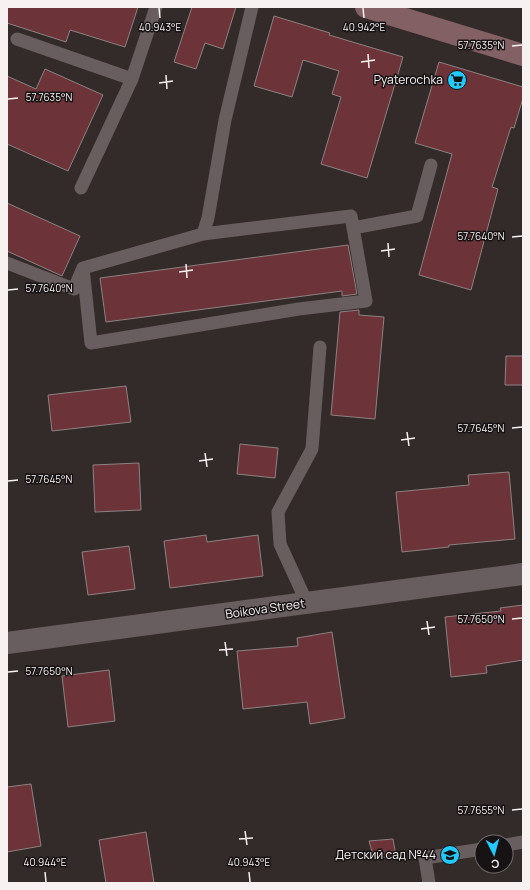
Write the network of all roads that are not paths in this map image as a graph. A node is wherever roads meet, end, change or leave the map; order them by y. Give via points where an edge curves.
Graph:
1 (156, 7) edge
2 (252, 7) edge
3 (379, 9) edge
4 (18, 39) dead end
5 (523, 55) edge
6 (132, 79) junction
7 (431, 165) dead end
8 (81, 188) dead end
9 (353, 228) junction
10 (203, 234) junction
11 (7, 263) edge
12 (83, 268) junction
13 (320, 347) dead end
14 (523, 574) edge
15 (307, 603) junction
16 (7, 643) edge
17 (474, 850) edge
18 (429, 883) edge

1 - 6 lane
2 - 10 lane via 225,120
3 - 5 main road
4 - 6 lane
6 - 8 lane
7 - 9 lane via 417,216
9 - 10 lane via 351,216
9 - 12 lane via 366,301 91,343
10 - 12 lane
11 - 12 lane via 74,289
13 - 15 lane via 312,449 278,512 280,544
14 - 15 street, Boikova Street
15 - 16 street, Boikova Street
17 - 18 lane via 425,858

